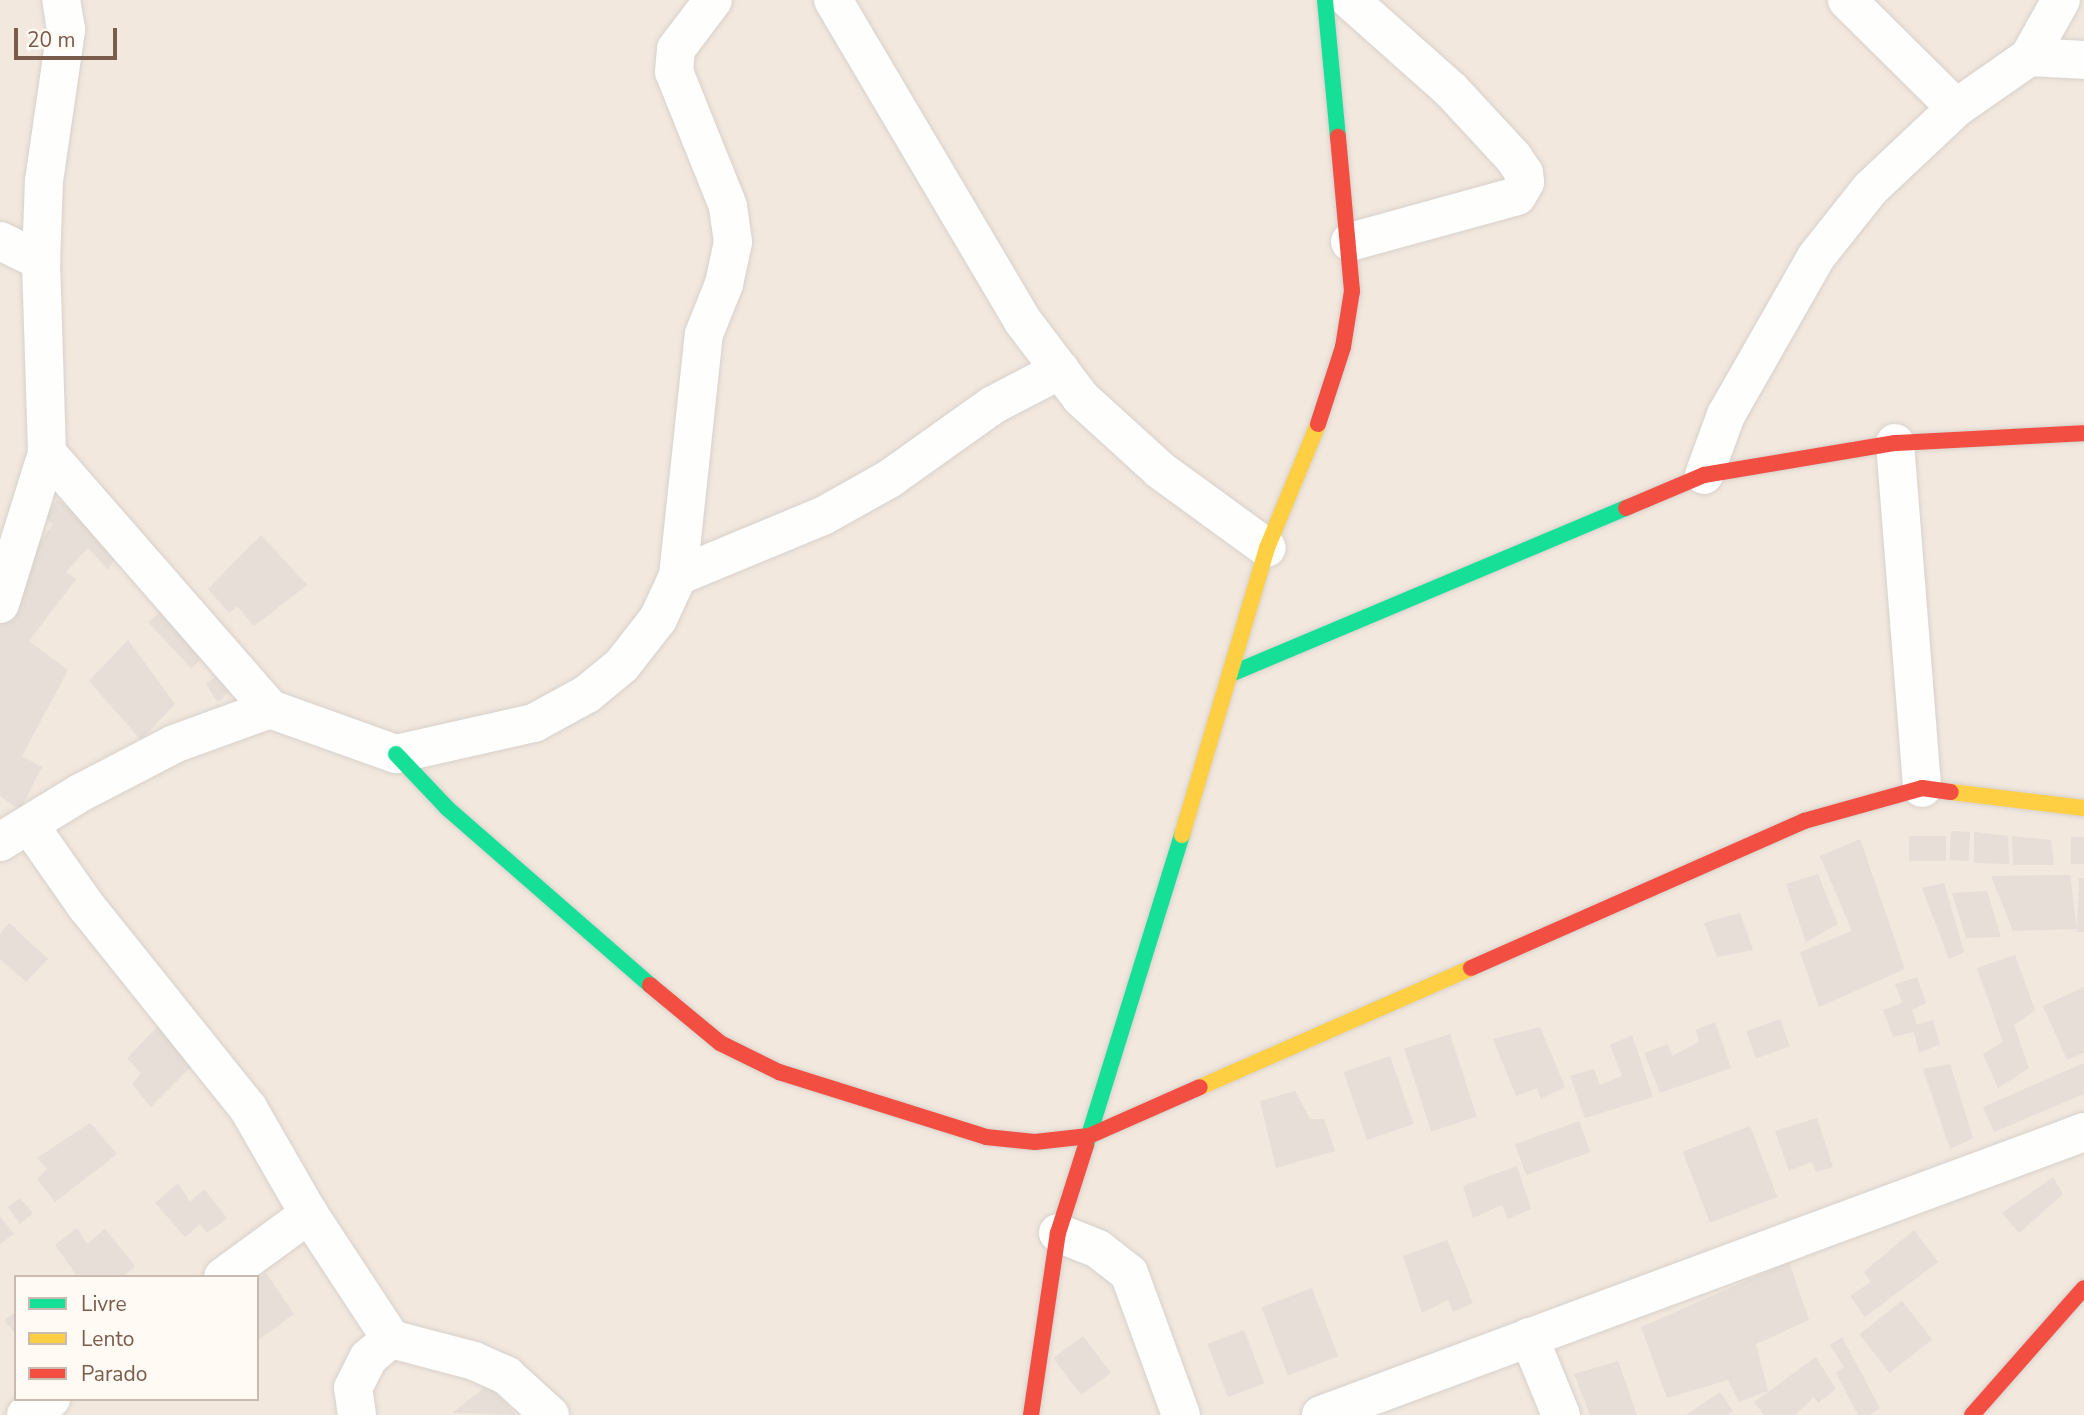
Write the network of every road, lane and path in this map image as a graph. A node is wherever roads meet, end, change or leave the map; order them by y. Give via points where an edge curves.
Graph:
1 (88, 0) edge
2 (713, 0) edge
3 (833, 0) edge
4 (1325, 0) edge
5 (1350, 0) edge
6 (1847, 0) edge
7 (2061, 0) edge
8 (63, 15) edge
9 (2029, 57) junction
10 (2084, 60) edge
11 (1955, 108) junction
12 (0, 241) edge
13 (1350, 242) junction
14 (41, 261) junction
15 (1060, 370) junction
16 (2084, 433) edge
17 (1895, 443) junction
18 (47, 453) junction
19 (1703, 475) junction
20 (1267, 548) junction
21 (678, 576) junction
22 (0, 604) edge
23 (1233, 673) junction
24 (270, 709) junction
25 (396, 754) junction
26 (1922, 788) junction
27 (2084, 808) edge
28 (15, 834) edge
29 (2084, 1132) edge
30 (1088, 1136) junction
31 (309, 1213) junction
32 (1058, 1233) junction
33 (226, 1275) edge
34 (2084, 1288) edge
35 (1529, 1337) junction
36 (391, 1339) junction
37 (48, 1401) edge
38 (26, 1415) edge
39 (357, 1415) edge
40 (550, 1415) edge
41 (1031, 1415) edge
42 (1181, 1415) edge
43 (1321, 1415) edge
44 (1561, 1415) edge
45 (1972, 1415) edge

1 - 8 street
2 - 21 street via 676,49 674,72 728,206 733,242 724,284 704,334
3 - 15 street via 1022,320
4 - 13 street
5 - 13 street via 1451,90 1514,158 1525,183 1517,196
6 - 11 street
7 - 9 street
8 - 14 street via 44,181
9 - 10 street
9 - 11 street
11 - 19 street via 1870,189 1816,257 1726,415
12 - 14 street
13 - 20 street via 1352,291 1343,347 1319,422
14 - 18 street
15 - 20 street via 1114,432
15 - 21 street via 993,405 889,479 823,516
16 - 17 street
17 - 19 street
17 - 26 street
18 - 22 street
18 - 24 street
19 - 23 street
20 - 23 street
21 - 25 street via 658,618 622,665 587,694 534,723
23 - 30 street
24 - 25 street
24 - 28 street via 174,744 80,793
25 - 30 street via 447,808 534,886 720,1043 779,1072 846,1096 986,1137 1035,1142
26 - 27 street
26 - 30 street via 1804,821
28 - 31 street via 86,906 248,1108
29 - 35 street
30 - 32 street
31 - 33 street
31 - 36 street
32 - 41 street
32 - 42 street via 1098,1249 1129,1273
34 - 45 street
35 - 43 street
35 - 44 street
36 - 39 street via 368,1358 353,1388
36 - 40 street via 474,1361 508,1376
37 - 38 street

